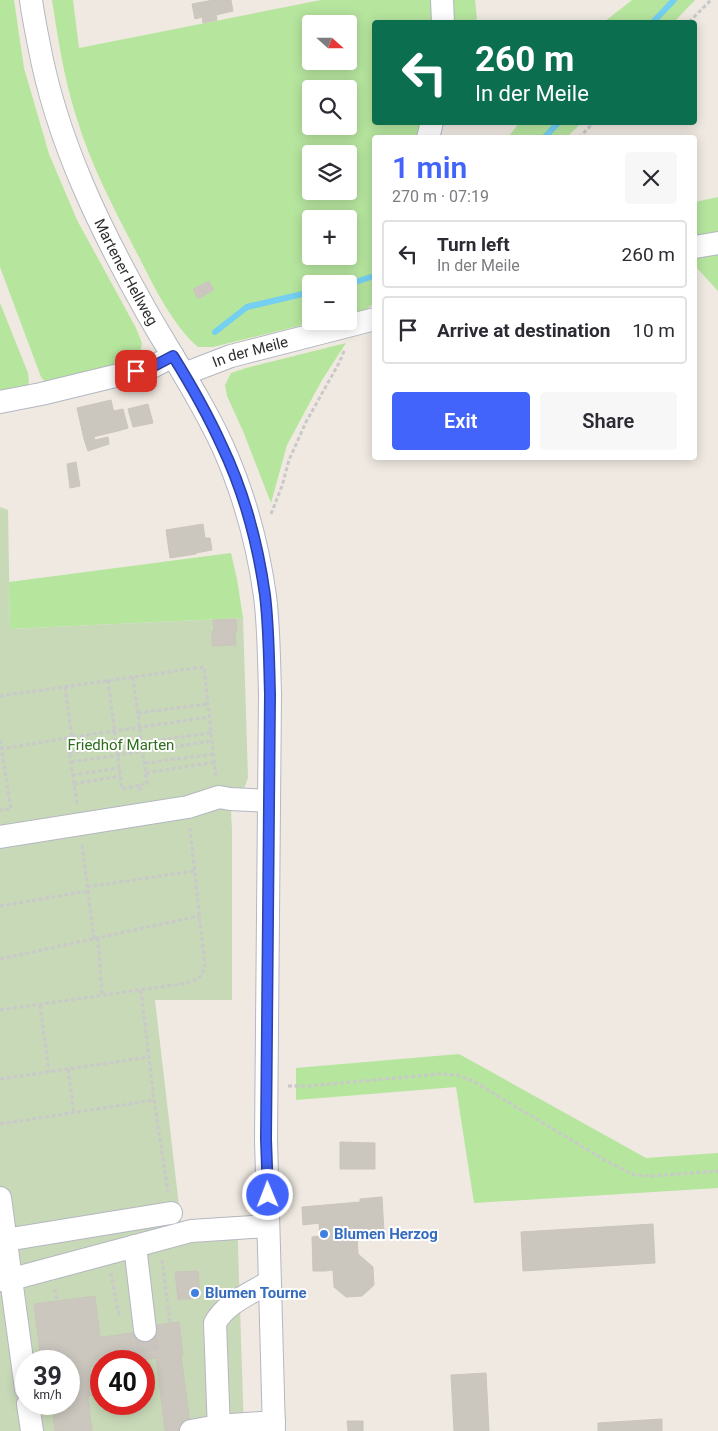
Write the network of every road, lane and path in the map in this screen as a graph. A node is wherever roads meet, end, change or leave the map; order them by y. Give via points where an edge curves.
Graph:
1 (31, 0) edge
2 (442, 0) edge
3 (711, 0) edge
4 (443, 20) edge
5 (691, 20) edge
6 (591, 125) edge
7 (582, 135) edge
8 (718, 242) edge
9 (697, 247) edge
10 (372, 320) edge
11 (348, 344) dead end
12 (179, 365) junction
13 (0, 402) edge
14 (270, 516) dead end
15 (134, 677) junction
16 (108, 680) junction
17 (65, 687) junction
18 (0, 696) edge
19 (208, 704) junction
20 (138, 713) junction
21 (210, 717) junction
22 (140, 727) junction
23 (116, 730) junction
24 (211, 733) junction
25 (72, 737) junction
26 (67, 738) dead end
27 (0, 740) edge
28 (212, 741) junction
29 (142, 742) junction
30 (118, 746) junction
31 (143, 752) junction
32 (69, 753) dead end
33 (214, 754) junction
34 (118, 755) junction
35 (70, 762) dead end
36 (215, 762) junction
37 (145, 763) junction
38 (120, 768) junction
39 (146, 774) junction
40 (72, 775) dead end
41 (121, 776) junction
42 (74, 784) dead end
43 (140, 786) junction
44 (219, 797) junction
45 (269, 801) junction
46 (188, 807) junction
47 (0, 810) edge
48 (143, 814) junction
49 (0, 837) edge
50 (194, 871) junction
51 (0, 906) edge
52 (199, 916) junction
53 (98, 938) junction
54 (0, 959) edge
55 (141, 990) junction
56 (102, 995) junction
57 (40, 1005) junction
58 (0, 1010) edge
59 (149, 1057) junction
60 (68, 1069) junction
61 (49, 1072) junction
62 (0, 1079) edge
63 (267, 1086) junction
64 (154, 1100) junction
65 (74, 1113) junction
66 (0, 1124) edge
67 (718, 1171) edge
68 (0, 1198) edge
69 (170, 1213) joint
70 (268, 1226) junction
71 (159, 1240) junction
72 (3, 1241) edge
73 (134, 1246) junction
74 (106, 1253) junction
75 (6, 1280) edge
76 (269, 1282) junction
77 (120, 1318) dead end
78 (170, 1324) dead end
79 (146, 1330) tunnel mouth
80 (19, 1350) edge
81 (30, 1415) edge
82 (274, 1427) edge
83 (218, 1429) edge
84 (32, 1431) edge
85 (190, 1431) edge

1 - 12 street, Martener Hellweg via 44,73 60,128 80,178 100,225
2 - 4 street
3 - 5 path
6 - 7 path
8 - 9 street
10 - 12 street, In der Meile via 231,356
11 - 14 path via 306,422
12 - 13 street, In der Meile via 152,367
12 - 45 street, Martener Hellweg via 226,455 258,560 268,635
15 - 16 path
15 - 19 path via 204,667
15 - 20 path
16 - 17 path
16 - 23 path
17 - 18 path
17 - 25 path
19 - 20 path
19 - 21 path
20 - 22 path
21 - 22 path
21 - 24 path
22 - 23 path
22 - 29 path
23 - 25 path
23 - 30 path
24 - 28 path
24 - 29 path
25 - 26 path
27 - 47 path via 11,809
28 - 31 path
28 - 33 path
29 - 31 path
30 - 32 path
30 - 34 path
31 - 34 path
31 - 37 path
33 - 36 path
33 - 37 path
34 - 35 path
34 - 38 path
36 - 39 path
36 - 44 path
37 - 39 path
38 - 40 path
38 - 41 path
39 - 43 path via 147,784
41 - 42 path
41 - 43 path via 122,789
43 - 48 path
44 - 45 street
44 - 46 street
45 - 63 street, Martener Hellweg
46 - 48 street
46 - 50 path
48 - 49 street
50 - 51 path
50 - 52 path
52 - 53 path
52 - 55 path via 204,968 199,978
53 - 54 path
53 - 56 path
55 - 56 path
55 - 59 path
56 - 57 path
57 - 58 path
57 - 61 path
59 - 60 path
59 - 64 path
60 - 61 path
60 - 65 path
61 - 62 path
63 - 67 path via 457,1075 473,1081 635,1175
63 - 70 street, Martener Hellweg
64 - 65 path
64 - 69 path
65 - 66 path
68 - 72 street
69 - 72 street
70 - 71 street via 191,1231
70 - 76 street, Martener Hellweg
71 - 73 street
71 - 78 path
72 - 75 street
73 - 74 street
73 - 79 street
74 - 75 street
74 - 77 path
75 - 80 street
76 - 82 street, Martener Hellweg
76 - 83 street via 220,1313 215,1322
81 - 84 street
82 - 83 street
83 - 85 street

